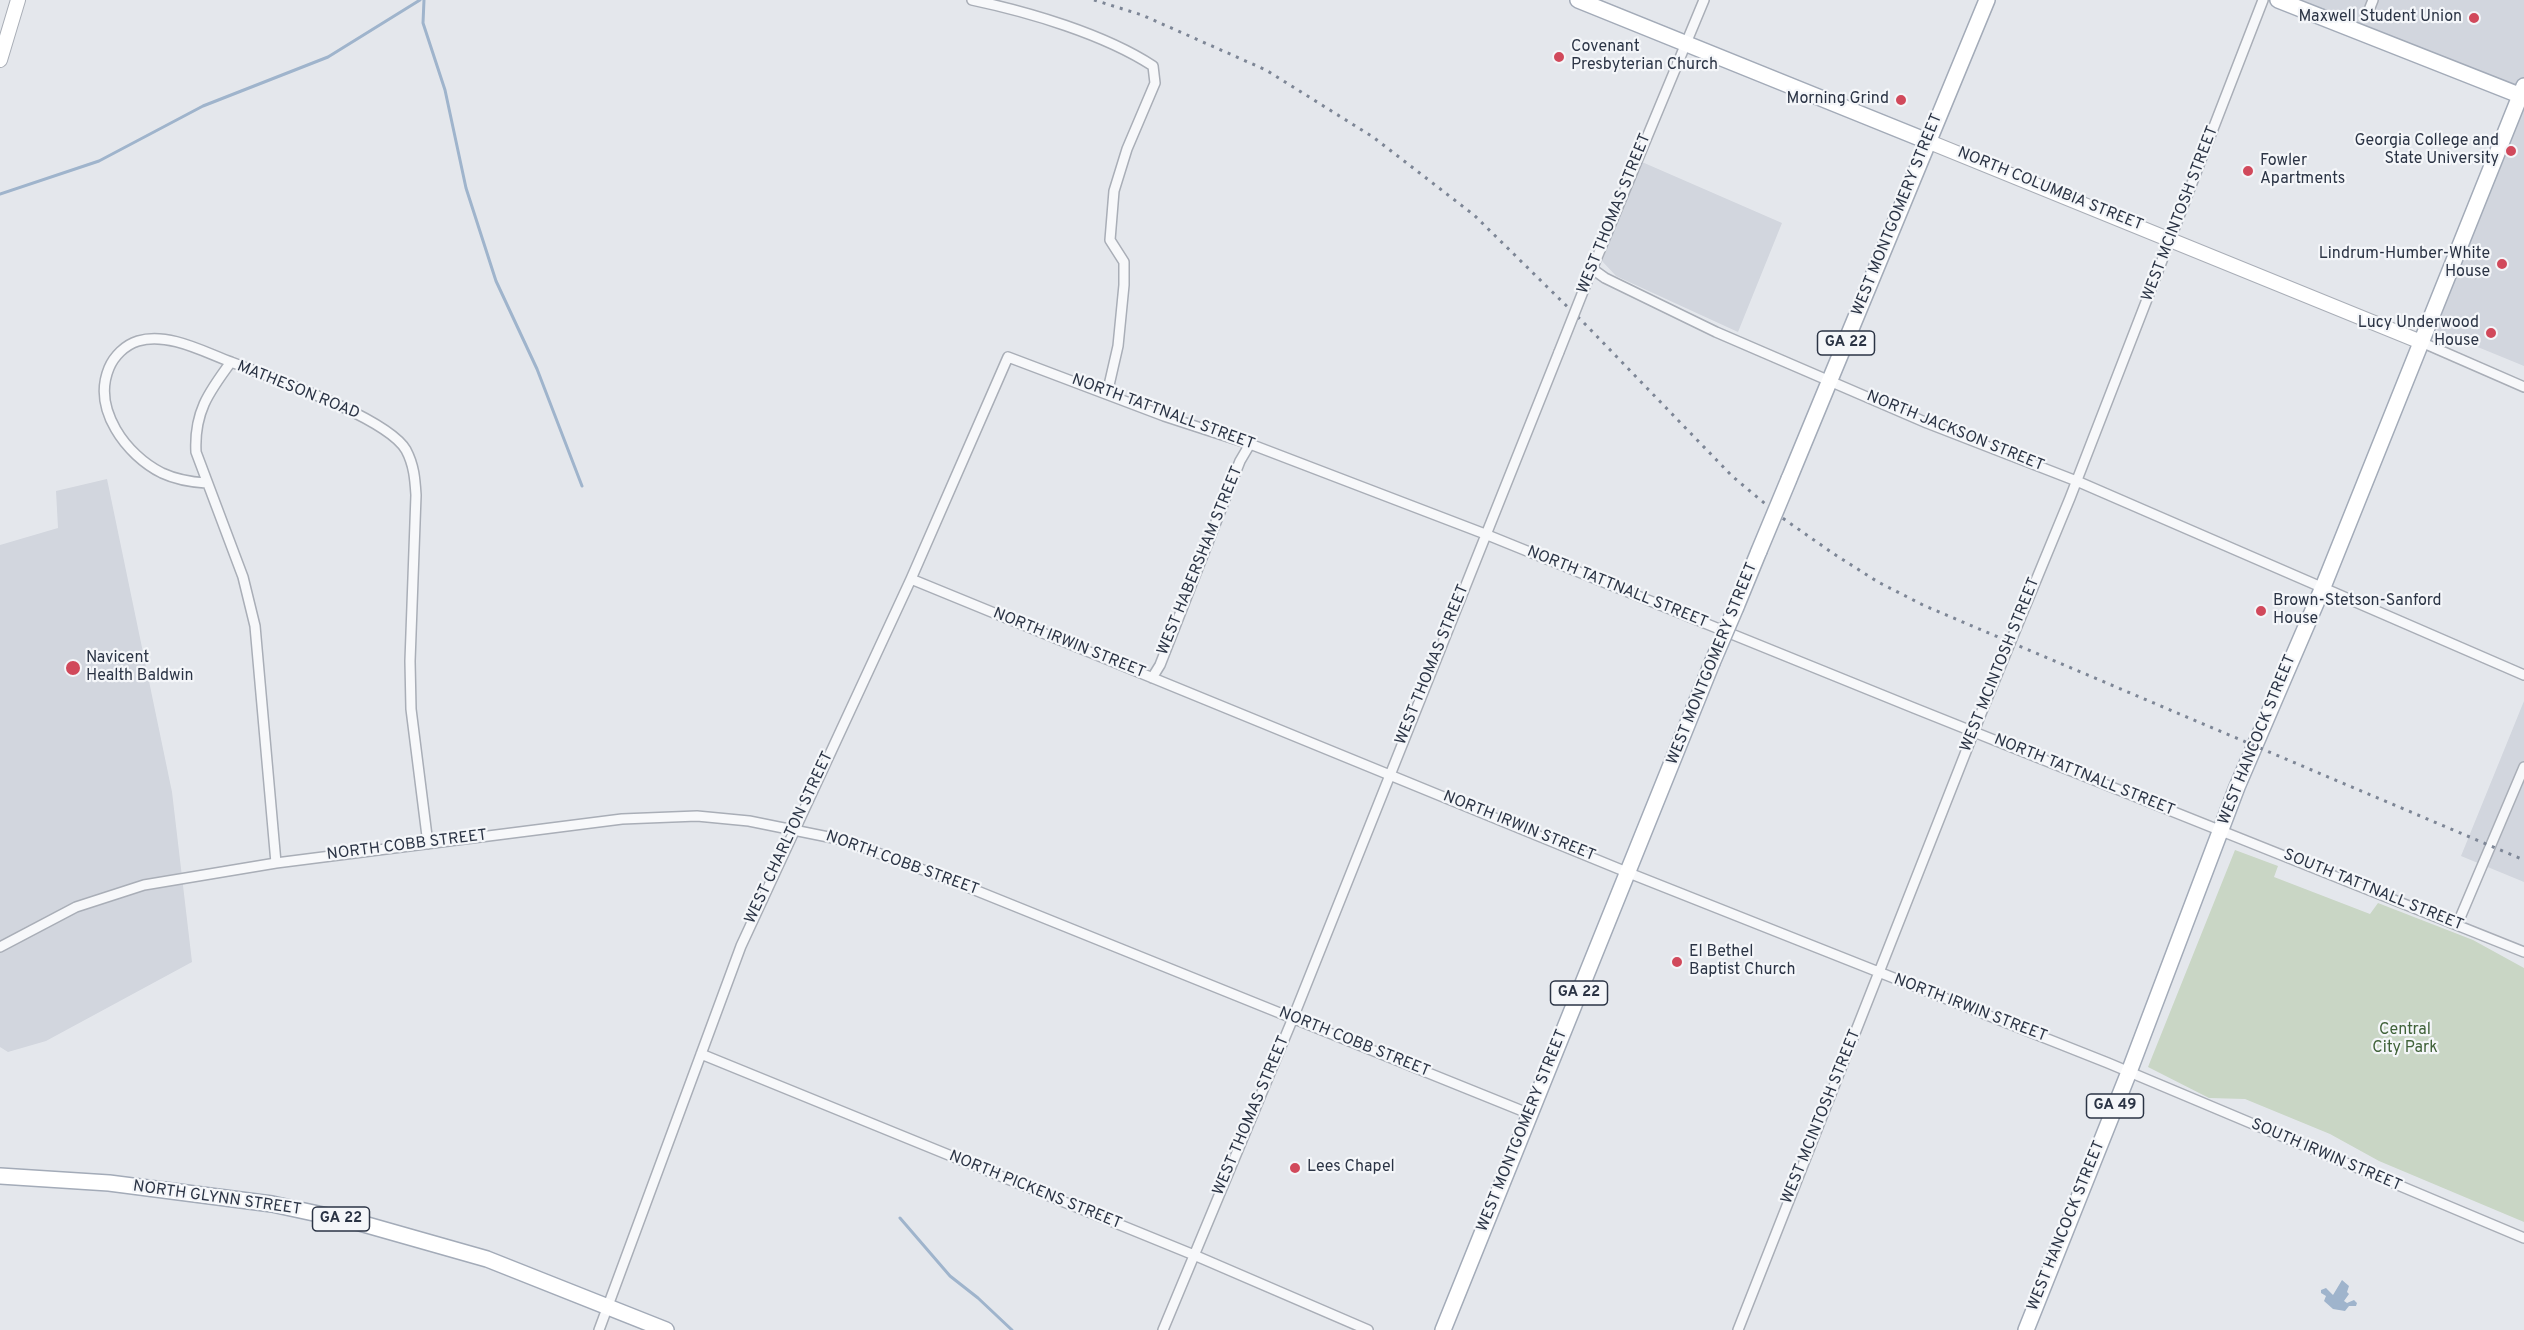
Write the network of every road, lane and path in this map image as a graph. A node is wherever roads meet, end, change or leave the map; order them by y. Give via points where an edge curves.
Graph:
1 (18, 0) edge
2 (972, 0) edge
3 (1578, 0) edge
4 (1704, 0) edge
5 (1987, 0) edge
6 (2263, 0) edge
7 (2278, 0) edge
8 (2373, 0) edge
9 (2369, 10) dead end
10 (1686, 43) junction
11 (0, 60) edge
12 (2523, 93) edge
13 (1928, 141) junction
14 (2171, 239) junction
15 (1591, 268) junction
16 (2421, 342) junction
17 (1008, 357) joint
18 (231, 362) junction
19 (1831, 380) junction
20 (2524, 387) edge
21 (1107, 394) junction
22 (1250, 444) junction
23 (2075, 481) junction
24 (206, 483) junction
25 (1485, 534) junction
26 (911, 579) junction
27 (2323, 587) junction
28 (2524, 675) edge
29 (1152, 678) junction
30 (1975, 732) junction
31 (2524, 767) edge
32 (1388, 775) junction
33 (794, 828) junction
34 (2221, 830) junction
35 (428, 844) junction
36 (276, 862) junction
37 (1629, 873) junction
38 (2457, 926) junction
39 (0, 947) edge
40 (2524, 952) edge
41 (1879, 974) junction
42 (1293, 1018) junction
43 (701, 1054) junction
44 (2129, 1072) junction
45 (1530, 1114) junction
46 (0, 1176) edge
47 (2524, 1238) edge
48 (1194, 1255) junction
49 (608, 1306) junction
50 (599, 1330) edge
51 (666, 1330) edge
52 (1163, 1330) edge
53 (1368, 1330) edge
54 (1443, 1330) edge
55 (1738, 1330) edge
56 (2026, 1330) edge

1 - 11 street
2 - 21 street via 1041,17 1153,66 1155,82 1126,149 1114,191 1110,240 1124,262 1124,285 1118,346
3 - 10 main road, NORTH COLUMBIA STREET
4 - 10 street, WEST THOMAS STREET
5 - 13 main road, WEST MONTGOMERY STREET
6 - 14 street, WEST MCINTOSH STREET
7 - 12 main road
8 - 9 street
10 - 13 main road, NORTH COLUMBIA STREET
10 - 15 street, WEST THOMAS STREET
12 - 16 main road, WEST HANCOCK STREET / GA 49
13 - 14 street, NORTH COLUMBIA STREET
13 - 19 main road, WEST MONTGOMERY STREET / GA 22
14 - 16 street, NORTH COLUMBIA STREET
14 - 23 street, WEST MCINTOSH STREET
15 - 19 street, NORTH JACKSON STREET via 1716,332
15 - 25 street, WEST THOMAS STREET, bridge
16 - 20 street
16 - 27 main road, WEST HANCOCK STREET / GA 49
17 - 21 street, NORTH TATTNALL STREET
17 - 26 street, WEST CHARLTON STREET
18 - 24 street, MATHESON ROAD via 200,410 196,452
18 - 24 street via 164,340 138,341 122,350 105,376 103,399 124,442 160,472 182,481
18 - 35 street, MATHESON ROAD via 373,422 406,449 414,469 416,495 411,709
19 - 23 street, NORTH JACKSON STREET via 1927,423
19 - 37 main road, WEST MONTGOMERY STREET / GA 22, bridge
21 - 22 street, NORTH TATTNALL STREET
22 - 25 street, NORTH TATTNALL STREET
22 - 29 street, WEST HABERSHAM STREET
23 - 27 street, NORTH JACKSON STREET
23 - 30 street, WEST MCINTOSH STREET
24 - 36 street, MATHESON ROAD via 243,577 255,626
25 - 30 street, NORTH TATTNALL STREET
25 - 32 street, WEST THOMAS STREET
26 - 29 street, NORTH IRWIN STREET
26 - 33 street, WEST CHARLTON STREET
27 - 28 street, NORTH JACKSON STREET
27 - 34 main road, WEST HANCOCK STREET / GA 49
29 - 32 street, NORTH IRWIN STREET
30 - 34 street, NORTH TATTNALL STREET
30 - 41 street, WEST MCINTOSH STREET
31 - 38 street
32 - 37 street, NORTH IRWIN STREET
32 - 42 street, WEST THOMAS STREET
33 - 35 street, NORTH COBB STREET via 697,816 622,819
33 - 42 street, NORTH COBB STREET via 843,840
33 - 43 street, WEST CHARLTON STREET via 741,946
34 - 38 street, SOUTH TATTNALL STREET
34 - 44 main road, WEST HANCOCK STREET / GA 49
35 - 36 street, NORTH COBB STREET
36 - 39 street, NORTH COBB STREET via 144,885 76,907
37 - 41 street, NORTH IRWIN STREET
37 - 45 main road, WEST MONTGOMERY STREET / GA 22
38 - 40 street, SOUTH TATTNALL STREET
41 - 44 street, NORTH IRWIN STREET
41 - 55 street, WEST MCINTOSH STREET
42 - 45 street, NORTH COBB STREET
42 - 48 street, WEST THOMAS STREET
43 - 48 street, NORTH PICKENS STREET
43 - 49 street, WEST CHARLTON STREET
44 - 47 street, SOUTH IRWIN STREET
44 - 56 main road, WEST HANCOCK STREET / GA 49
45 - 54 main road, WEST MONTGOMERY STREET / GA 22
46 - 49 main road, NORTH GLYNN STREET / GA 22 via 109,1183 272,1204 360,1223 487,1259
48 - 52 street, WEST THOMAS STREET
48 - 53 street, NORTH PICKENS STREET
49 - 50 street, WEST CHARLTON STREET
49 - 51 main road, NORTH GLYNN STREET / GA 22

